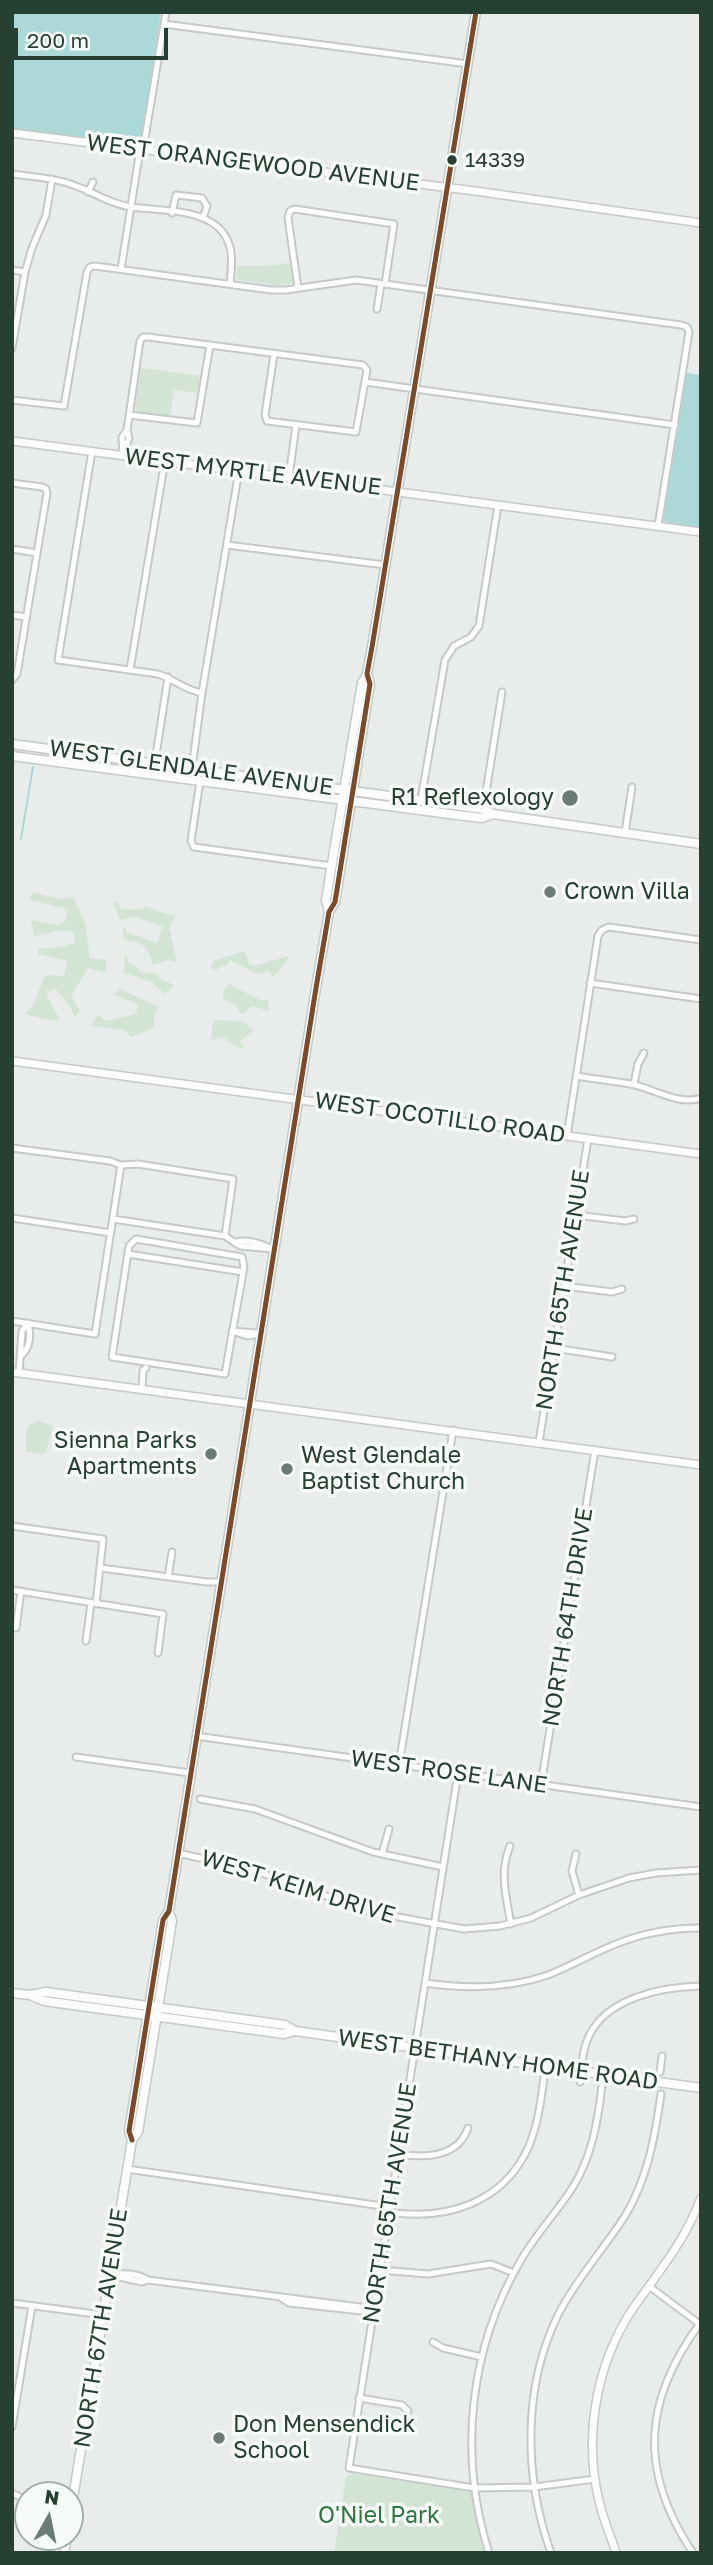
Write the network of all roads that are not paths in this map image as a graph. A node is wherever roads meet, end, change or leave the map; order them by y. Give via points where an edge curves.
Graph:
1 (166, 12) edge
2 (476, 12) edge
3 (164, 24) junction
4 (468, 64) junction
5 (12, 133) edge
6 (141, 150) junction
7 (12, 174) edge
8 (52, 179) junction
9 (93, 182) dead end
10 (446, 187) junction
11 (88, 192) junction
12 (131, 207) junction
13 (172, 213) junction
14 (203, 218) junction
15 (701, 223) edge
16 (12, 270) edge
17 (121, 270) junction
18 (24, 272) junction
19 (230, 284) junction
20 (383, 284) junction
21 (298, 288) junction
22 (430, 290) junction
23 (377, 309) dead end
24 (13, 335) edge
25 (210, 345) junction
26 (12, 348) edge
27 (274, 354) junction
28 (365, 382) junction
29 (414, 388) junction
30 (12, 400) edge
31 (129, 415) junction
32 (296, 425) junction
33 (675, 425) junction
34 (12, 441) edge
35 (92, 451) junction
36 (123, 455) junction
37 (164, 460) junction
38 (239, 470) junction
39 (289, 477) junction
40 (12, 483) edge
41 (397, 491) junction
42 (498, 505) junction
43 (658, 527) junction
44 (701, 532) edge
45 (227, 545) junction
46 (12, 549) edge
47 (37, 553) junction
48 (385, 565) junction
49 (12, 615) edge
50 (26, 617) junction
51 (130, 670) junction
52 (168, 677) junction
53 (14, 679) edge
54 (502, 692) dead end
55 (202, 693) junction
56 (12, 744) edge
57 (12, 756) edge
58 (154, 763) junction
59 (192, 768) junction
60 (233, 774) junction
61 (153, 775) junction
62 (200, 780) junction
63 (632, 788) dead end
64 (348, 789) junction
65 (347, 800) junction
66 (421, 800) junction
67 (483, 813) junction
68 (625, 833) junction
69 (701, 844) edge
70 (332, 866) junction
71 (329, 912) junction
72 (701, 940) edge
73 (590, 983) junction
74 (701, 999) edge
75 (644, 1053) dead end
76 (12, 1061) edge
77 (576, 1076) junction
78 (634, 1084) junction
79 (701, 1098) edge
80 (298, 1099) junction
81 (567, 1136) junction
82 (588, 1139) junction
83 (12, 1148) edge
84 (701, 1154) edge
85 (121, 1166) junction
86 (576, 1215) junction
87 (12, 1218) edge
88 (113, 1219) junction
89 (635, 1219) dead end
90 (111, 1233) junction
91 (225, 1236) junction
92 (274, 1249) junction
93 (128, 1254) junction
94 (243, 1272) junction
95 (564, 1286) junction
96 (622, 1289) dead end
97 (12, 1321) edge
98 (28, 1323) junction
99 (232, 1331) junction
100 (260, 1334) junction
101 (554, 1348) junction
102 (612, 1357) dead end
103 (147, 1365) junction
104 (16, 1372) edge
105 (142, 1389) junction
106 (249, 1403) junction
107 (453, 1430) junction
108 (539, 1442) junction
109 (595, 1450) junction
110 (701, 1465) edge
111 (12, 1526) edge
112 (172, 1552) dead end
113 (101, 1568) junction
114 (168, 1577) junction
115 (220, 1582) junction
116 (12, 1590) edge
117 (20, 1591) junction
118 (94, 1604) junction
119 (16, 1628) dead end
120 (86, 1641) dead end
121 (158, 1653) dead end
122 (196, 1736) junction
123 (76, 1757) dead end
124 (399, 1765) junction
125 (190, 1773) junction
126 (458, 1773) junction
127 (541, 1785) junction
128 (200, 1799) dead end
129 (701, 1807) edge
130 (389, 1829) dead end
131 (510, 1846) dead end
132 (178, 1853) junction
133 (382, 1854) junction
134 (576, 1854) dead end
135 (641, 1865) dead end
136 (443, 1867) junction
137 (701, 1870) edge
138 (642, 1875) junction
139 (579, 1895) junction
140 (435, 1924) junction
141 (512, 1924) junction
142 (701, 1928) edge
143 (425, 1983) junction
144 (701, 1986) edge
145 (12, 1993) edge
146 (153, 2011) junction
147 (415, 2048) junction
148 (662, 2056) dead end
149 (660, 2071) dead end
150 (581, 2072) junction
151 (544, 2077) dead end
152 (580, 2082) dead end
153 (602, 2085) dead end
154 (701, 2088) edge
155 (661, 2094) dead end
156 (468, 2128) dead end
157 (398, 2154) junction
158 (127, 2169) junction
159 (701, 2198) edge
160 (389, 2210) junction
161 (380, 2270) junction
162 (514, 2273) junction
163 (110, 2275) junction
164 (650, 2287) junction
165 (12, 2303) edge
166 (32, 2306) junction
167 (373, 2312) junction
168 (103, 2315) junction
169 (700, 2324) edge
170 (433, 2342) dead end
171 (482, 2357) junction
172 (12, 2367) edge
173 (22, 2368) junction
174 (359, 2398) junction
175 (408, 2410) dead end
176 (12, 2427) edge
177 (595, 2479) junction
178 (76, 2481) edge
179 (534, 2487) junction
180 (474, 2488) junction
181 (489, 2553) edge
182 (551, 2553) edge
183 (617, 2553) edge
184 (693, 2553) edge

1 - 3 street
2 - 4 main road, NORTH 67TH AVENUE
3 - 4 street
3 - 6 street
4 - 10 main road, NORTH 67TH AVENUE
5 - 6 street, WEST ORANGEWOOD AVENUE
6 - 10 street, WEST ORANGEWOOD AVENUE
6 - 12 street
7 - 8 street
8 - 11 street
8 - 18 street via 46,215
9 - 11 street
10 - 15 street, WEST ORANGEWOOD AVENUE
10 - 22 main road, NORTH 67TH AVENUE
11 - 12 street
12 - 13 street
12 - 17 street
13 - 14 street
13 - 14 street via 176,195 202,198 207,206
14 - 19 street via 222,231 230,246
16 - 18 street
17 - 19 street
17 - 30 street via 90,267 64,406
18 - 24 street
19 - 21 street via 271,290
20 - 21 street via 347,280
20 - 21 street via 394,224 295,209 288,218
20 - 22 street
20 - 23 street
22 - 29 main road, NORTH 67TH AVENUE
22 - 33 street via 687,327
24 - 26 street
25 - 27 street
25 - 31 street via 143,337
25 - 31 street via 197,423
27 - 28 street via 363,365
27 - 32 street via 265,418
28 - 29 street
28 - 32 street via 356,432
29 - 33 street
29 - 41 main road, NORTH 67TH AVENUE
31 - 36 street
32 - 39 street
33 - 43 street
34 - 35 street, WEST MYRTLE AVENUE
35 - 36 street, WEST MYRTLE AVENUE
35 - 51 street via 58,660
36 - 37 street, WEST MYRTLE AVENUE
37 - 38 street, WEST MYRTLE AVENUE
37 - 51 street
38 - 39 street, WEST MYRTLE AVENUE
38 - 45 street
39 - 41 street, WEST MYRTLE AVENUE
40 - 47 street via 46,489
41 - 42 street, WEST MYRTLE AVENUE
41 - 48 main road, NORTH 67TH AVENUE
42 - 43 street, WEST MYRTLE AVENUE
42 - 66 street via 479,626 471,637 454,646 442,670
43 - 44 street, WEST MYRTLE AVENUE
45 - 48 street
45 - 55 street
46 - 47 street
47 - 50 street
48 - 64 main road, NORTH 67TH AVENUE via 367,674 370,684
49 - 50 street
50 - 53 street
51 - 52 street
52 - 55 street via 189,691
52 - 58 street
54 - 67 street
55 - 59 street
56 - 58 main road, WEST GLENDALE AVENUE
57 - 61 main road, WEST GLENDALE AVENUE
58 - 59 main road, WEST GLENDALE AVENUE
58 - 61 street
59 - 60 main road, WEST GLENDALE AVENUE
60 - 62 main road via 230,779
60 - 64 main road, WEST GLENDALE AVENUE
61 - 62 main road, WEST GLENDALE AVENUE
62 - 65 main road, WEST GLENDALE AVENUE
62 - 70 street via 192,846
63 - 68 street
64 - 65 main road, NORTH 67TH AVENUE
64 - 66 main road, WEST GLENDALE AVENUE
65 - 67 main road, WEST GLENDALE AVENUE
65 - 70 main road, NORTH 67TH AVENUE
65 - 71 main road, NORTH 67TH AVENUE via 335,902
66 - 67 main road, WEST GLENDALE AVENUE
67 - 68 main road, WEST GLENDALE AVENUE
68 - 69 main road, WEST GLENDALE AVENUE
70 - 71 main road, NORTH 67TH AVENUE via 326,900
71 - 80 main road, NORTH 67TH AVENUE
72 - 73 street, NORTH 65TH AVENUE via 609,927 598,936
73 - 74 street
73 - 77 street, NORTH 65TH AVENUE
75 - 78 street
76 - 80 street, WEST OCOTILLO ROAD
77 - 78 street
77 - 81 street, NORTH 65TH AVENUE
78 - 79 street via 674,1097
80 - 81 street, WEST OCOTILLO ROAD
80 - 92 main road, NORTH 67TH AVENUE
81 - 82 street, WEST OCOTILLO ROAD
82 - 84 street, WEST OCOTILLO ROAD
82 - 86 street, NORTH 65TH AVENUE
83 - 85 street
85 - 88 street
85 - 91 street via 138,1164 233,1179
86 - 89 street
86 - 95 street, NORTH 65TH AVENUE
87 - 90 street
88 - 90 street
88 - 91 street
90 - 98 street via 95,1335
91 - 92 street
92 - 100 main road, NORTH 67TH AVENUE
93 - 94 street
93 - 94 street via 132,1241 162,1243 238,1255 244,1261
93 - 103 street via 112,1357
94 - 99 street
95 - 96 street via 612,1292
95 - 101 street, NORTH 65TH AVENUE
97 - 98 street
98 - 104 street via 22,1331
99 - 100 street
99 - 103 street via 225,1374
100 - 106 main road, NORTH 67TH AVENUE
101 - 102 street
101 - 108 street, NORTH 65TH AVENUE
103 - 105 street
104 - 105 street
105 - 106 street
106 - 107 street
106 - 115 main road, NORTH 67TH AVENUE
107 - 108 street
107 - 124 street
108 - 109 street
109 - 110 street
109 - 127 street, NORTH 64TH DRIVE
111 - 113 street via 103,1539
112 - 114 street
113 - 114 street
113 - 118 street
114 - 115 street
115 - 122 main road, NORTH 67TH AVENUE
116 - 117 street
117 - 118 street
117 - 119 street
118 - 120 street
118 - 121 street via 163,1614
122 - 124 street, WEST ROSE LANE
122 - 125 main road, NORTH 67TH AVENUE
123 - 125 street
124 - 126 street, WEST ROSE LANE
125 - 132 main road, NORTH 67TH AVENUE
126 - 127 street, WEST ROSE LANE
126 - 136 street, NORTH 65TH AVENUE
127 - 129 street, WEST ROSE LANE
128 - 133 street via 268,1813
130 - 133 street
131 - 141 street via 503,1872
132 - 140 street, WEST KEIM DRIVE via 253,1870 355,1908
132 - 146 main road, NORTH 67TH AVENUE via 169,1911 163,1920
133 - 136 street
134 - 139 street via 572,1871
135 - 138 street
136 - 140 street, NORTH 65TH AVENUE
137 - 138 street, WEST KEIM DRIVE
138 - 139 street, WEST KEIM DRIVE
139 - 141 street, WEST KEIM DRIVE
140 - 141 street, WEST KEIM DRIVE via 481,1929
140 - 143 street, NORTH 65TH AVENUE
142 - 143 street via 631,1938 548,1975 518,1983 467,1987
143 - 147 street, NORTH 65TH AVENUE
144 - 150 street via 654,1993 611,2010 590,2033
145 - 146 main road, WEST BETHANY HOME ROAD via 46,1992
146 - 147 main road, WEST BETHANY HOME ROAD via 284,2034 295,2031
146 - 158 main road, NORTH 67TH AVENUE via 129,2131
147 - 150 main road, WEST BETHANY HOME ROAD
147 - 157 street, NORTH 65TH AVENUE
148 - 149 street, WEST BETHANY HOME ROAD
150 - 152 street
150 - 154 main road, WEST BETHANY HOME ROAD
151 - 160 street via 528,2149 495,2189 473,2203 438,2215
153 - 162 street via 596,2129 580,2175
155 - 179 street via 649,2159 632,2202 578,2279 543,2354 530,2434
156 - 157 street via 445,2152 427,2157
157 - 160 street, NORTH 65TH AVENUE
158 - 160 street
158 - 163 main road, NORTH 67TH AVENUE
159 - 164 street via 677,2249
160 - 161 street, NORTH 65TH AVENUE
161 - 162 street via 428,2274 491,2264
161 - 167 street, NORTH 65TH AVENUE
162 - 171 street
163 - 167 street via 123,2273
163 - 168 main road, NORTH 67TH AVENUE
164 - 169 street
164 - 177 street via 622,2328 601,2379 593,2421
165 - 166 street
166 - 168 street
166 - 173 street
167 - 174 street, NORTH 65TH AVENUE
168 - 178 main road, NORTH 67TH AVENUE
169 - 184 street via 676,2358 662,2393 654,2448 664,2502
170 - 171 street
171 - 180 street via 473,2402
172 - 173 street
173 - 176 street
174 - 175 street
174 - 180 street, NORTH 65TH AVENUE via 348,2468
177 - 179 street
177 - 183 street
179 - 180 street
179 - 182 street
180 - 181 street

